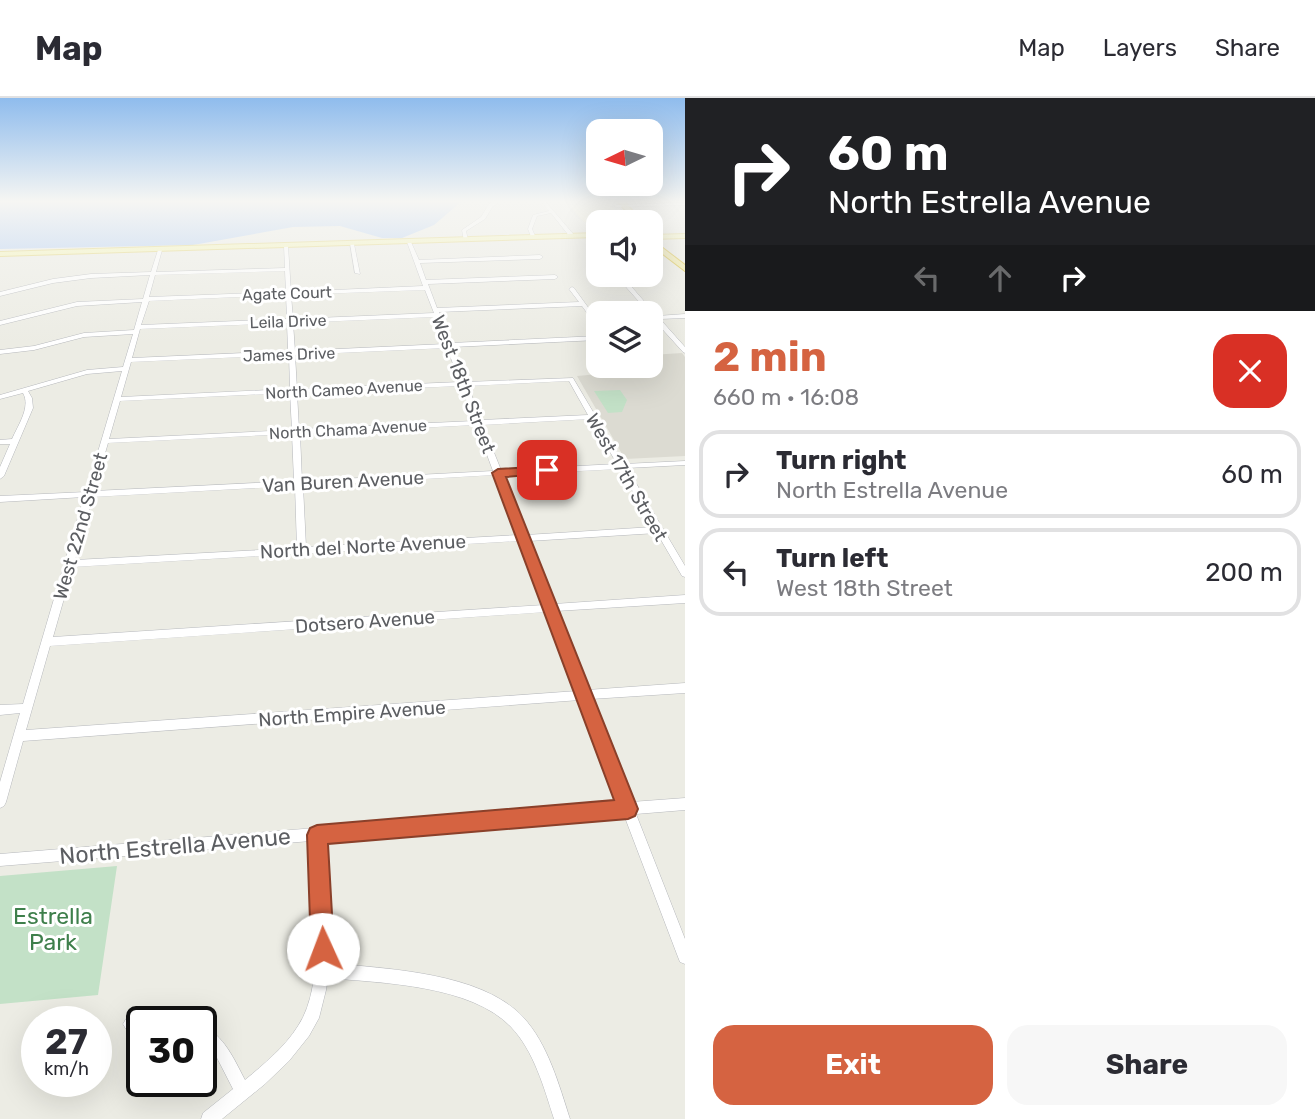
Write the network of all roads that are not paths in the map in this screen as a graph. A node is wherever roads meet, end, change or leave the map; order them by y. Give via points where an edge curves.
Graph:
1 (203, 249) edge
2 (286, 249) edge
3 (353, 249) edge
4 (412, 249) edge
5 (667, 249) edge
6 (160, 250) junction
7 (0, 254) edge
8 (540, 257) dead end
9 (417, 262) junction
10 (287, 269) junction
11 (685, 270) edge
12 (154, 273) junction
13 (358, 273) dead end
14 (555, 277) dead end
15 (426, 285) junction
16 (629, 287) edge
17 (572, 289) dead end
18 (288, 293) junction
19 (0, 294) edge
20 (147, 299) junction
21 (640, 301) edge
22 (583, 304) junction
23 (586, 308) edge
24 (436, 313) junction
25 (685, 316) edge
26 (663, 317) edge
27 (290, 321) junction
28 (0, 323) edge
29 (663, 328) edge
30 (138, 330) junction
31 (586, 339) edge
32 (449, 346) junction
33 (685, 351) edge
34 (0, 352) edge
35 (292, 354) junction
36 (128, 360) junction
37 (126, 369) junction
38 (571, 379) joint
39 (464, 384) junction
40 (25, 391) junction
41 (293, 391) junction
42 (0, 397) edge
43 (117, 399) junction
44 (592, 417) junction
45 (478, 422) junction
46 (296, 431) junction
47 (105, 440) junction
48 (15, 441) junction
49 (0, 442) edge
50 (685, 463) edge
51 (620, 466) junction
52 (498, 473) junction
53 (0, 476) edge
54 (298, 484) junction
55 (88, 495) junction
56 (0, 499) edge
57 (658, 530) junction
58 (523, 538) junction
59 (302, 550) junction
60 (68, 565) junction
61 (685, 574) edge
62 (685, 599) edge
63 (550, 608) junction
64 (46, 642) junction
65 (685, 688) edge
66 (584, 696) junction
67 (27, 708) junction
68 (0, 710) edge
69 (19, 736) junction
70 (0, 802) edge
71 (685, 804) edge
72 (628, 809) junction
73 (317, 835) junction
74 (0, 860) edge
75 (685, 957) edge
76 (323, 970) junction
77 (217, 1046) edge
78 (243, 1091) junction
79 (209, 1119) edge
80 (562, 1119) edge

1 - 6 main road
2 - 10 street
3 - 13 street
4 - 9 street, West 18th Street
5 - 11 highway
6 - 7 main road
6 - 12 street, West 22nd Street
8 - 9 street
9 - 15 street, West 18th Street
10 - 12 street
10 - 18 street
12 - 19 street via 75,278
12 - 20 street, West 22nd Street
14 - 15 street, Agate Court
15 - 18 street, Agate Court
15 - 24 street, West 18th Street
16 - 21 street
17 - 22 street
18 - 20 street, Agate Court
18 - 27 street
20 - 28 street, Agate Court via 77,304
20 - 30 street, West 22nd Street
22 - 23 street
22 - 24 street, Leila Drive
24 - 27 street, Leila Drive
24 - 32 street, West 18th Street
25 - 26 street
27 - 30 street, Leila Drive
27 - 35 street
29 - 33 street
30 - 34 street via 84,335
30 - 36 street, West 22nd Street
31 - 32 street, James Drive
32 - 35 street, James Drive
32 - 39 street, West 18th Street
35 - 36 street, James Drive
35 - 41 street
36 - 37 street, West 22nd Street
37 - 40 street via 87,372
37 - 43 street, West 22nd Street
38 - 39 street, North Cameo Avenue
38 - 44 street, West 17th Street
39 - 41 street, North Cameo Avenue
39 - 45 street, West 18th Street
40 - 42 street
40 - 48 street via 29,408
41 - 43 street, North Cameo Avenue
41 - 46 street
43 - 47 street, West 22nd Street
44 - 45 street, North Chama Avenue
44 - 51 street, West 17th Street
45 - 46 street, North Chama Avenue
45 - 52 street, West 18th Street
46 - 47 street, North Chama Avenue
46 - 54 street
47 - 55 street, West 22nd Street
48 - 49 street
48 - 53 street
50 - 51 street, Van Buren Avenue
51 - 52 street, Van Buren Avenue
51 - 57 street, West 17th Street
52 - 54 street, Van Buren Avenue
52 - 58 street, West 18th Street
54 - 55 street, Van Buren Avenue
54 - 59 street
55 - 56 street, Van Buren Avenue
55 - 60 street, West 22nd Street
57 - 58 street, North del Norte Avenue
57 - 61 street, West 17th Street
58 - 59 street, North del Norte Avenue
58 - 63 street, West 18th Street
59 - 60 street, North del Norte Avenue
60 - 64 street, West 22nd Street
62 - 63 street, Dotsero Avenue
63 - 64 street, Dotsero Avenue
63 - 66 street, West 18th Street
64 - 67 street, West 22nd Street
65 - 66 street, North Empire Avenue
66 - 69 street, North Empire Avenue
66 - 72 street, West 18th Street
67 - 68 street
67 - 69 street, West 22nd Street
69 - 70 street, West 22nd Street
71 - 72 street, North Estrella Avenue
72 - 73 street, North Estrella Avenue
72 - 75 street, West 18th Street
73 - 74 street, North Estrella Avenue
73 - 76 street
76 - 78 street via 306,1029 278,1062
76 - 80 street via 438,984 489,1001 516,1021 535,1050
77 - 78 street
78 - 79 street

